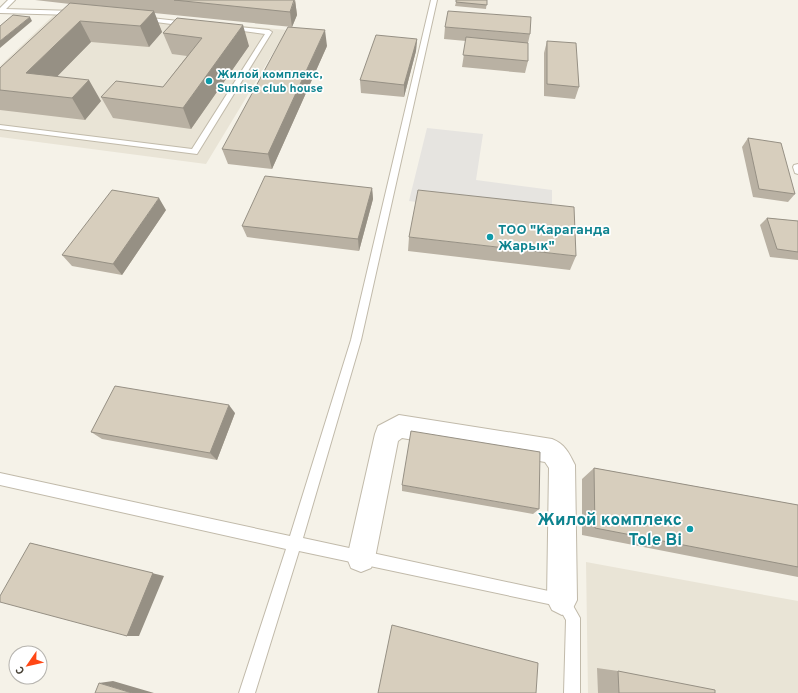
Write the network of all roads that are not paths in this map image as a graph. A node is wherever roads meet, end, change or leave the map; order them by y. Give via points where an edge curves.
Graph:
1 (12, 0) edge
2 (434, 0) edge
3 (0, 11) edge
4 (75, 15) edge
5 (137, 18) edge
6 (191, 24) edge
7 (222, 27) edge
8 (0, 127) edge
9 (0, 479) edge
10 (295, 543) junction
11 (361, 558) junction
12 (562, 600) junction
13 (247, 693) edge
14 (572, 693) edge

1 - 3 lane
2 - 10 lane via 356,340
3 - 4 lane
5 - 6 lane
7 - 8 lane via 269,32 194,152
9 - 10 lane
10 - 11 lane
10 - 13 lane
11 - 12 lane
11 - 12 street via 387,434 399,426 552,451 562,466
12 - 14 lane via 573,618

